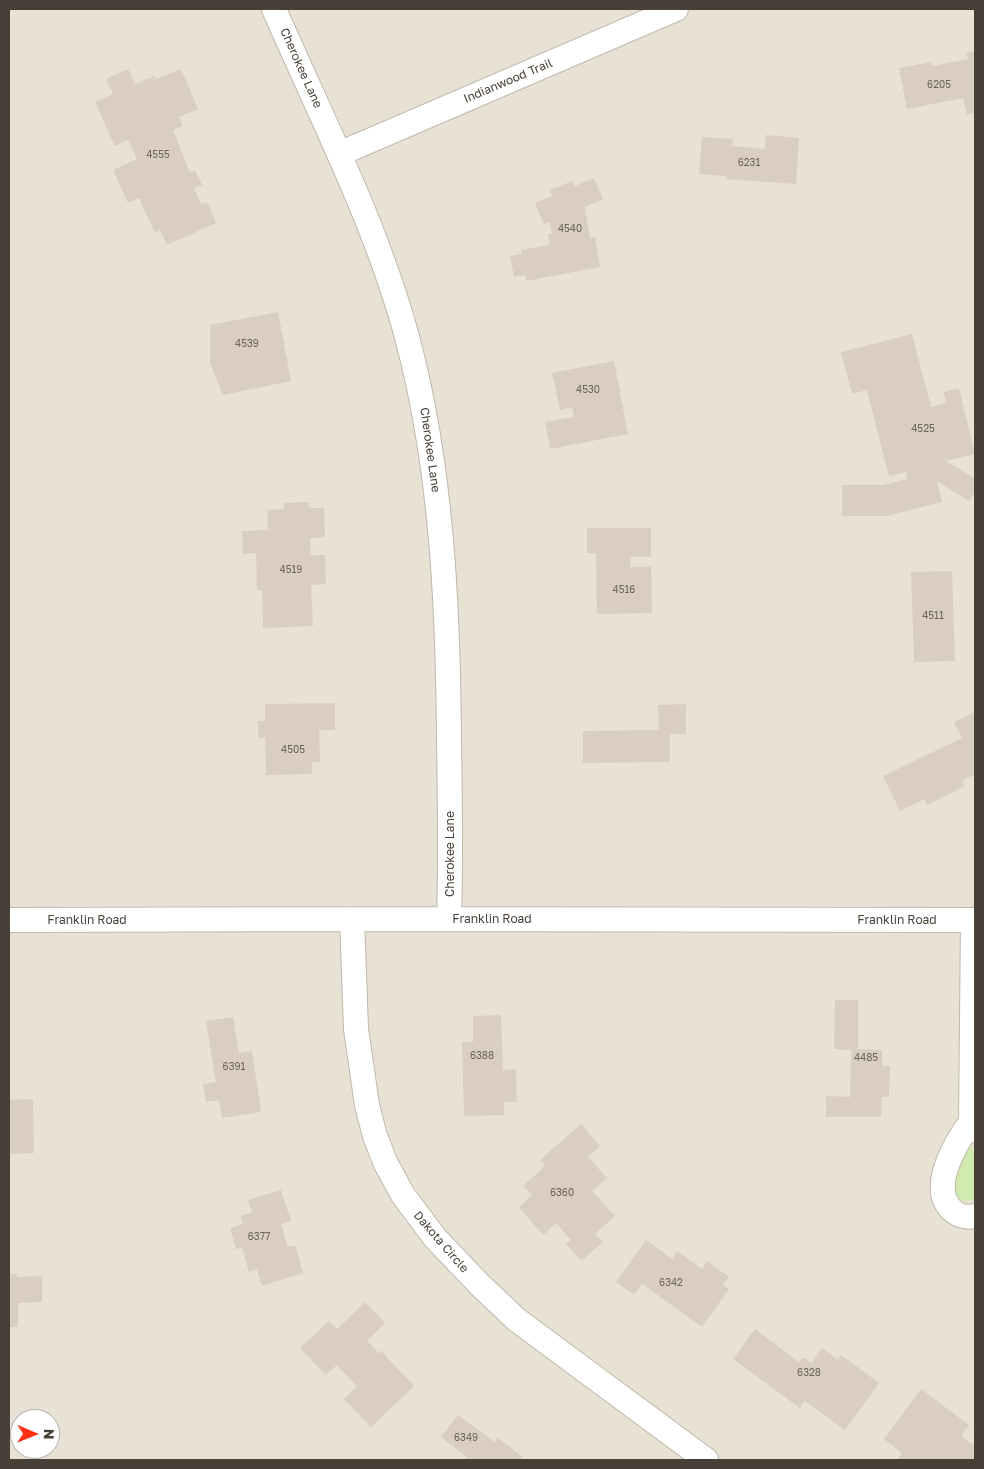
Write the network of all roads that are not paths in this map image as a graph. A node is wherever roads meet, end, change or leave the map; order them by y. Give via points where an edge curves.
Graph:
1 (274, 9) edge
2 (676, 9) edge
3 (339, 154) junction
4 (352, 919) junction
5 (450, 919) junction
6 (9, 920) edge
7 (974, 920) edge
8 (973, 1126) edge
9 (975, 1216) edge
10 (706, 1460) edge

1 - 3 street, Cherokee Lane
2 - 3 street, Indianwood Trail
3 - 5 street, Cherokee Lane via 397,302 423,401 434,469 448,674
4 - 5 street, Franklin Road
4 - 6 street, Franklin Road
4 - 10 street, Dakota Circle via 356,1030 367,1105 386,1164 403,1195 436,1239 512,1315
5 - 7 street, Franklin Road
7 - 8 street
8 - 9 street via 959,1137 943,1177 942,1190 953,1212

